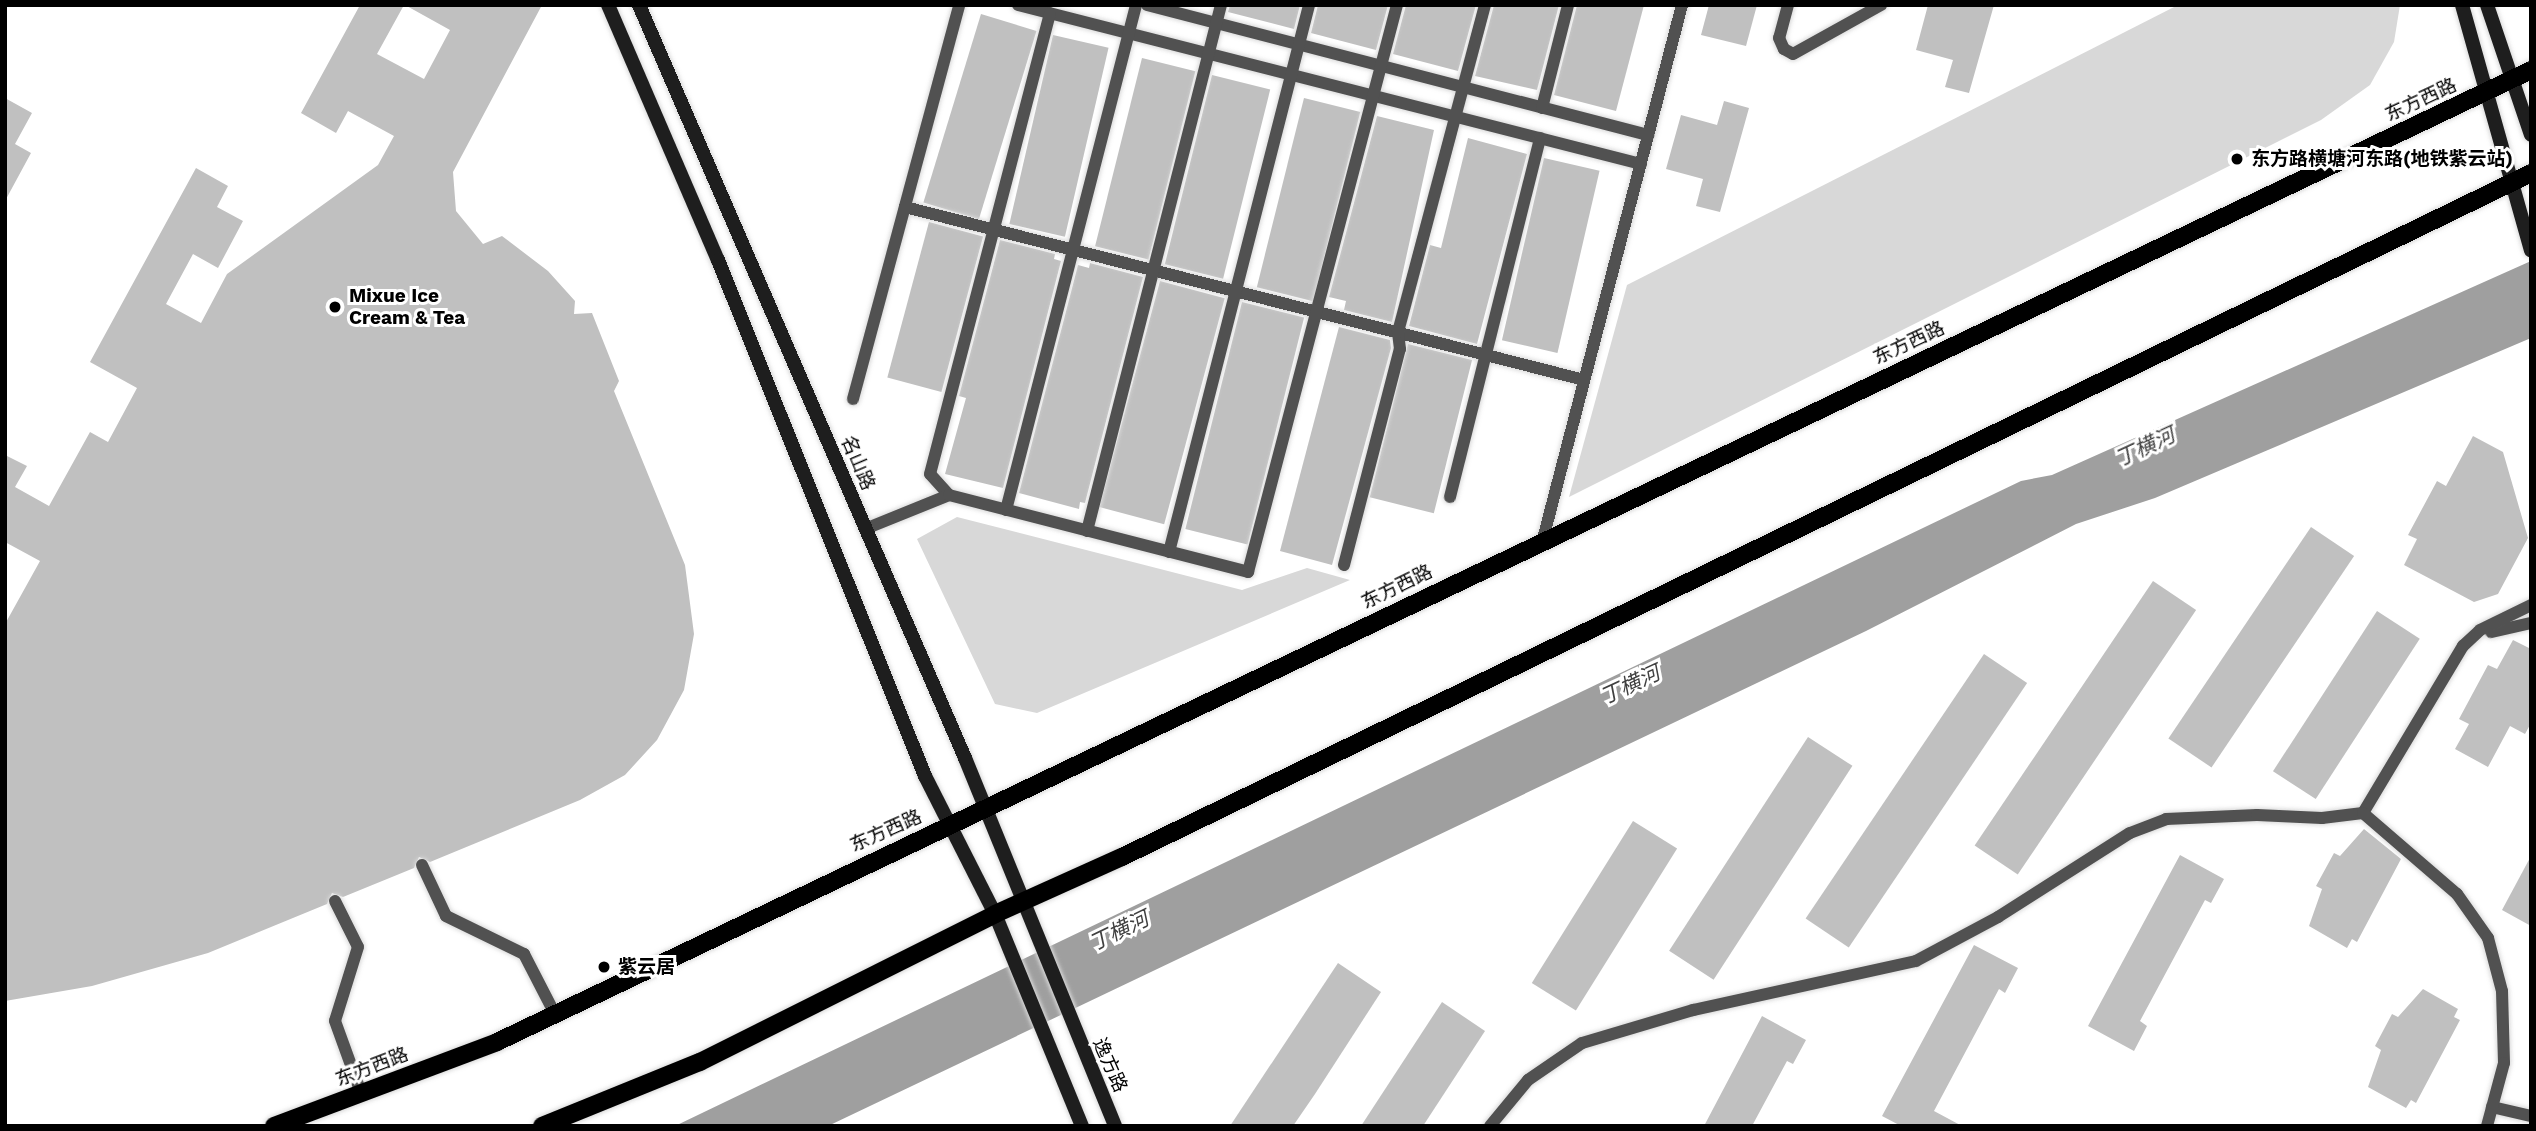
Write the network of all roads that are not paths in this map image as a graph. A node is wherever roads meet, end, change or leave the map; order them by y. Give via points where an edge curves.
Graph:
1 (608, 5) edge
2 (639, 5) edge
3 (959, 5) edge
4 (1018, 5) edge
5 (1136, 5) edge
6 (1147, 5) edge
7 (1221, 5) edge
8 (1309, 5) edge
9 (1397, 5) edge
10 (1485, 5) edge
11 (1568, 5) edge
12 (1682, 5) edge
13 (1787, 5) edge
14 (1881, 5) edge
15 (2462, 5) edge
16 (2487, 5) edge
17 (1050, 13) junction
18 (1216, 23) junction
19 (1129, 34) junction
20 (1299, 45) junction
21 (1208, 54) junction
22 (1381, 66) junction
23 (2531, 70) edge
24 (1291, 75) junction
25 (2512, 80) junction
26 (1463, 87) junction
27 (2486, 92) junction
28 (1373, 96) junction
29 (1542, 108) junction
30 (1456, 117) junction
31 (1648, 135) junction
32 (2531, 135) edge
33 (1540, 138) junction
34 (1641, 164) junction
35 (2531, 173) edge
36 (2511, 182) junction
37 (905, 207) junction
38 (994, 230) junction
39 (1074, 250) junction
40 (2531, 251) edge
41 (1153, 270) junction
42 (1236, 291) junction
43 (1317, 312) junction
44 (1398, 332) junction
45 (1485, 354) junction
46 (1584, 380) junction
47 (853, 399) dead end
48 (949, 495) junction
49 (1450, 497) dead end
50 (1006, 510) junction
51 (865, 529) junction
52 (1087, 531) junction
53 (1543, 540) junction
54 (1170, 552) junction
55 (1344, 565) dead end
56 (2531, 605) edge
57 (2531, 623) edge
58 (2463, 646) junction
59 (985, 809) junction
60 (2362, 813) junction
61 (953, 825) junction
62 (422, 865) dead end
63 (335, 901) dead end
64 (1021, 902) junction
65 (995, 914) junction
66 (1035, 937) joint
67 (555, 1014) junction
68 (361, 1093) junction
69 (2492, 1107) junction
70 (2531, 1116) edge
71 (274, 1126) edge
72 (542, 1126) edge
73 (1082, 1126) edge
74 (1115, 1126) edge
75 (1490, 1126) edge
76 (2487, 1126) edge

1 - 61 street via 718,260 925,776
2 - 51 street, 名山路
3 - 37 lane
4 - 17 lane
5 - 19 lane
6 - 18 lane
7 - 18 lane
8 - 20 lane
9 - 22 lane
10 - 26 lane
11 - 29 lane
12 - 31 lane
13 - 14 lane via 1779,38 1793,54
15 - 27 street
16 - 25 street
17 - 19 lane
17 - 38 lane
18 - 20 lane
18 - 21 lane
19 - 21 lane
19 - 39 lane
20 - 22 lane
20 - 24 lane
21 - 24 lane
21 - 41 lane
22 - 26 lane
22 - 28 lane
23 - 25 main road, 东方西路
24 - 28 lane
24 - 42 lane
25 - 27 main road, 东方西路
25 - 32 street
26 - 29 lane
26 - 30 lane
27 - 36 street
27 - 53 main road, 东方西路
28 - 30 lane
28 - 43 lane
29 - 31 lane
30 - 33 lane
30 - 44 lane
31 - 34 lane
33 - 34 lane
33 - 45 lane
34 - 46 lane
35 - 36 main road
36 - 40 street
36 - 64 main road
37 - 38 lane
37 - 47 lane
38 - 39 lane
38 - 48 lane via 930,474
39 - 41 lane
39 - 50 lane
41 - 42 lane
41 - 52 lane
42 - 43 lane
42 - 54 lane
43 - 44 lane
43 - 54 lane via 1248,572
44 - 45 lane
44 - 55 lane via 1399,349
45 - 46 lane
45 - 49 lane
46 - 53 lane
48 - 50 lane
48 - 51 lane
50 - 52 lane
51 - 59 street, 名山路
52 - 54 lane
53 - 59 main road, 东方西路
56 - 58 lane via 2480,630
57 - 58 lane via 2499,628
58 - 60 lane
59 - 61 main road, 东方西路
59 - 64 street, 名山路
60 - 69 lane via 2457,894 2488,938 2502,991 2504,1063
60 - 75 lane via 2322,818 2166,819 2130,833 1998,917 1916,961 1692,1010 1582,1043 1528,1080
61 - 65 street
61 - 67 main road, 东方西路
62 - 67 lane via 446,916 524,954
63 - 68 lane via 358,947 335,1021
64 - 65 main road
64 - 66 street, 名山路
65 - 72 main road via 700,1062
65 - 73 street
66 - 74 street, 逸方路
67 - 68 main road, 东方西路 via 497,1042
68 - 71 main road, 东方西路
69 - 70 lane
69 - 76 lane

